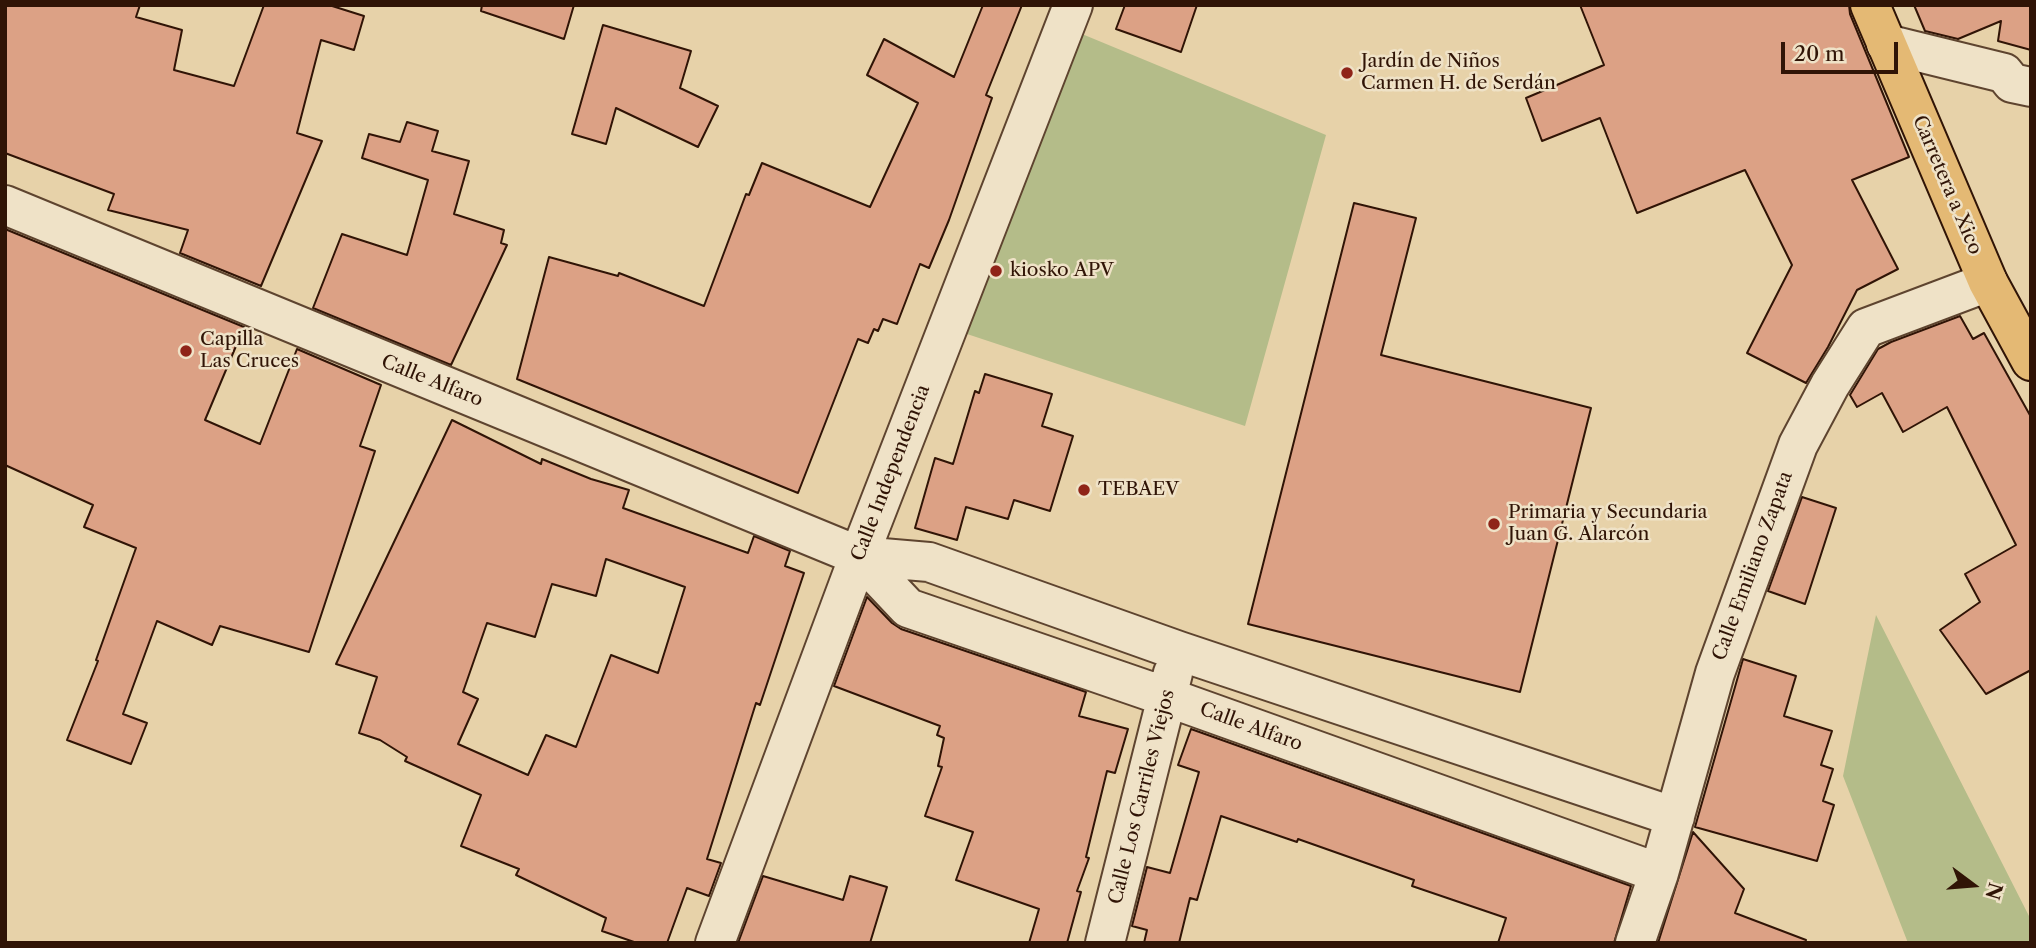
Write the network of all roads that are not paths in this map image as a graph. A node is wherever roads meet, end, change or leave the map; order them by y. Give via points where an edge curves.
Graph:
1 (1073, 5) edge
2 (1870, 5) edge
3 (1886, 44) junction
4 (2031, 87) edge
5 (5, 205) edge
6 (1988, 282) junction
7 (2031, 361) edge
8 (859, 556) junction
9 (1179, 651) junction
10 (1167, 697) junction
11 (1675, 817) junction
12 (1659, 873) junction
13 (715, 943) edge
14 (1105, 943) edge
15 (1635, 943) edge

1 - 8 street, Calle Independencia
2 - 3 main road, Carretera a Xico
3 - 4 street via 2004,73 2012,83
3 - 6 main road, Carretera a Xico
5 - 8 street, Calle Alfaro
6 - 7 main road, Carretera a Xico
6 - 11 street, Calle Emiliano Zapata via 1866,328 1830,385 1798,445 1715,673
8 - 9 street, Calle Alfaro via 929,562
8 - 10 street, Calle Alfaro via 908,608
8 - 13 street, Calle Independencia
9 - 10 street, Calle Los Carriles Viejos
9 - 11 street, Calle Alfaro
10 - 12 street, Calle Alfaro
10 - 14 street, Calle Los Carriles Viejos
11 - 12 street, Calle Emiliano Zapata
12 - 15 street, Calle Emiliano Zapata

